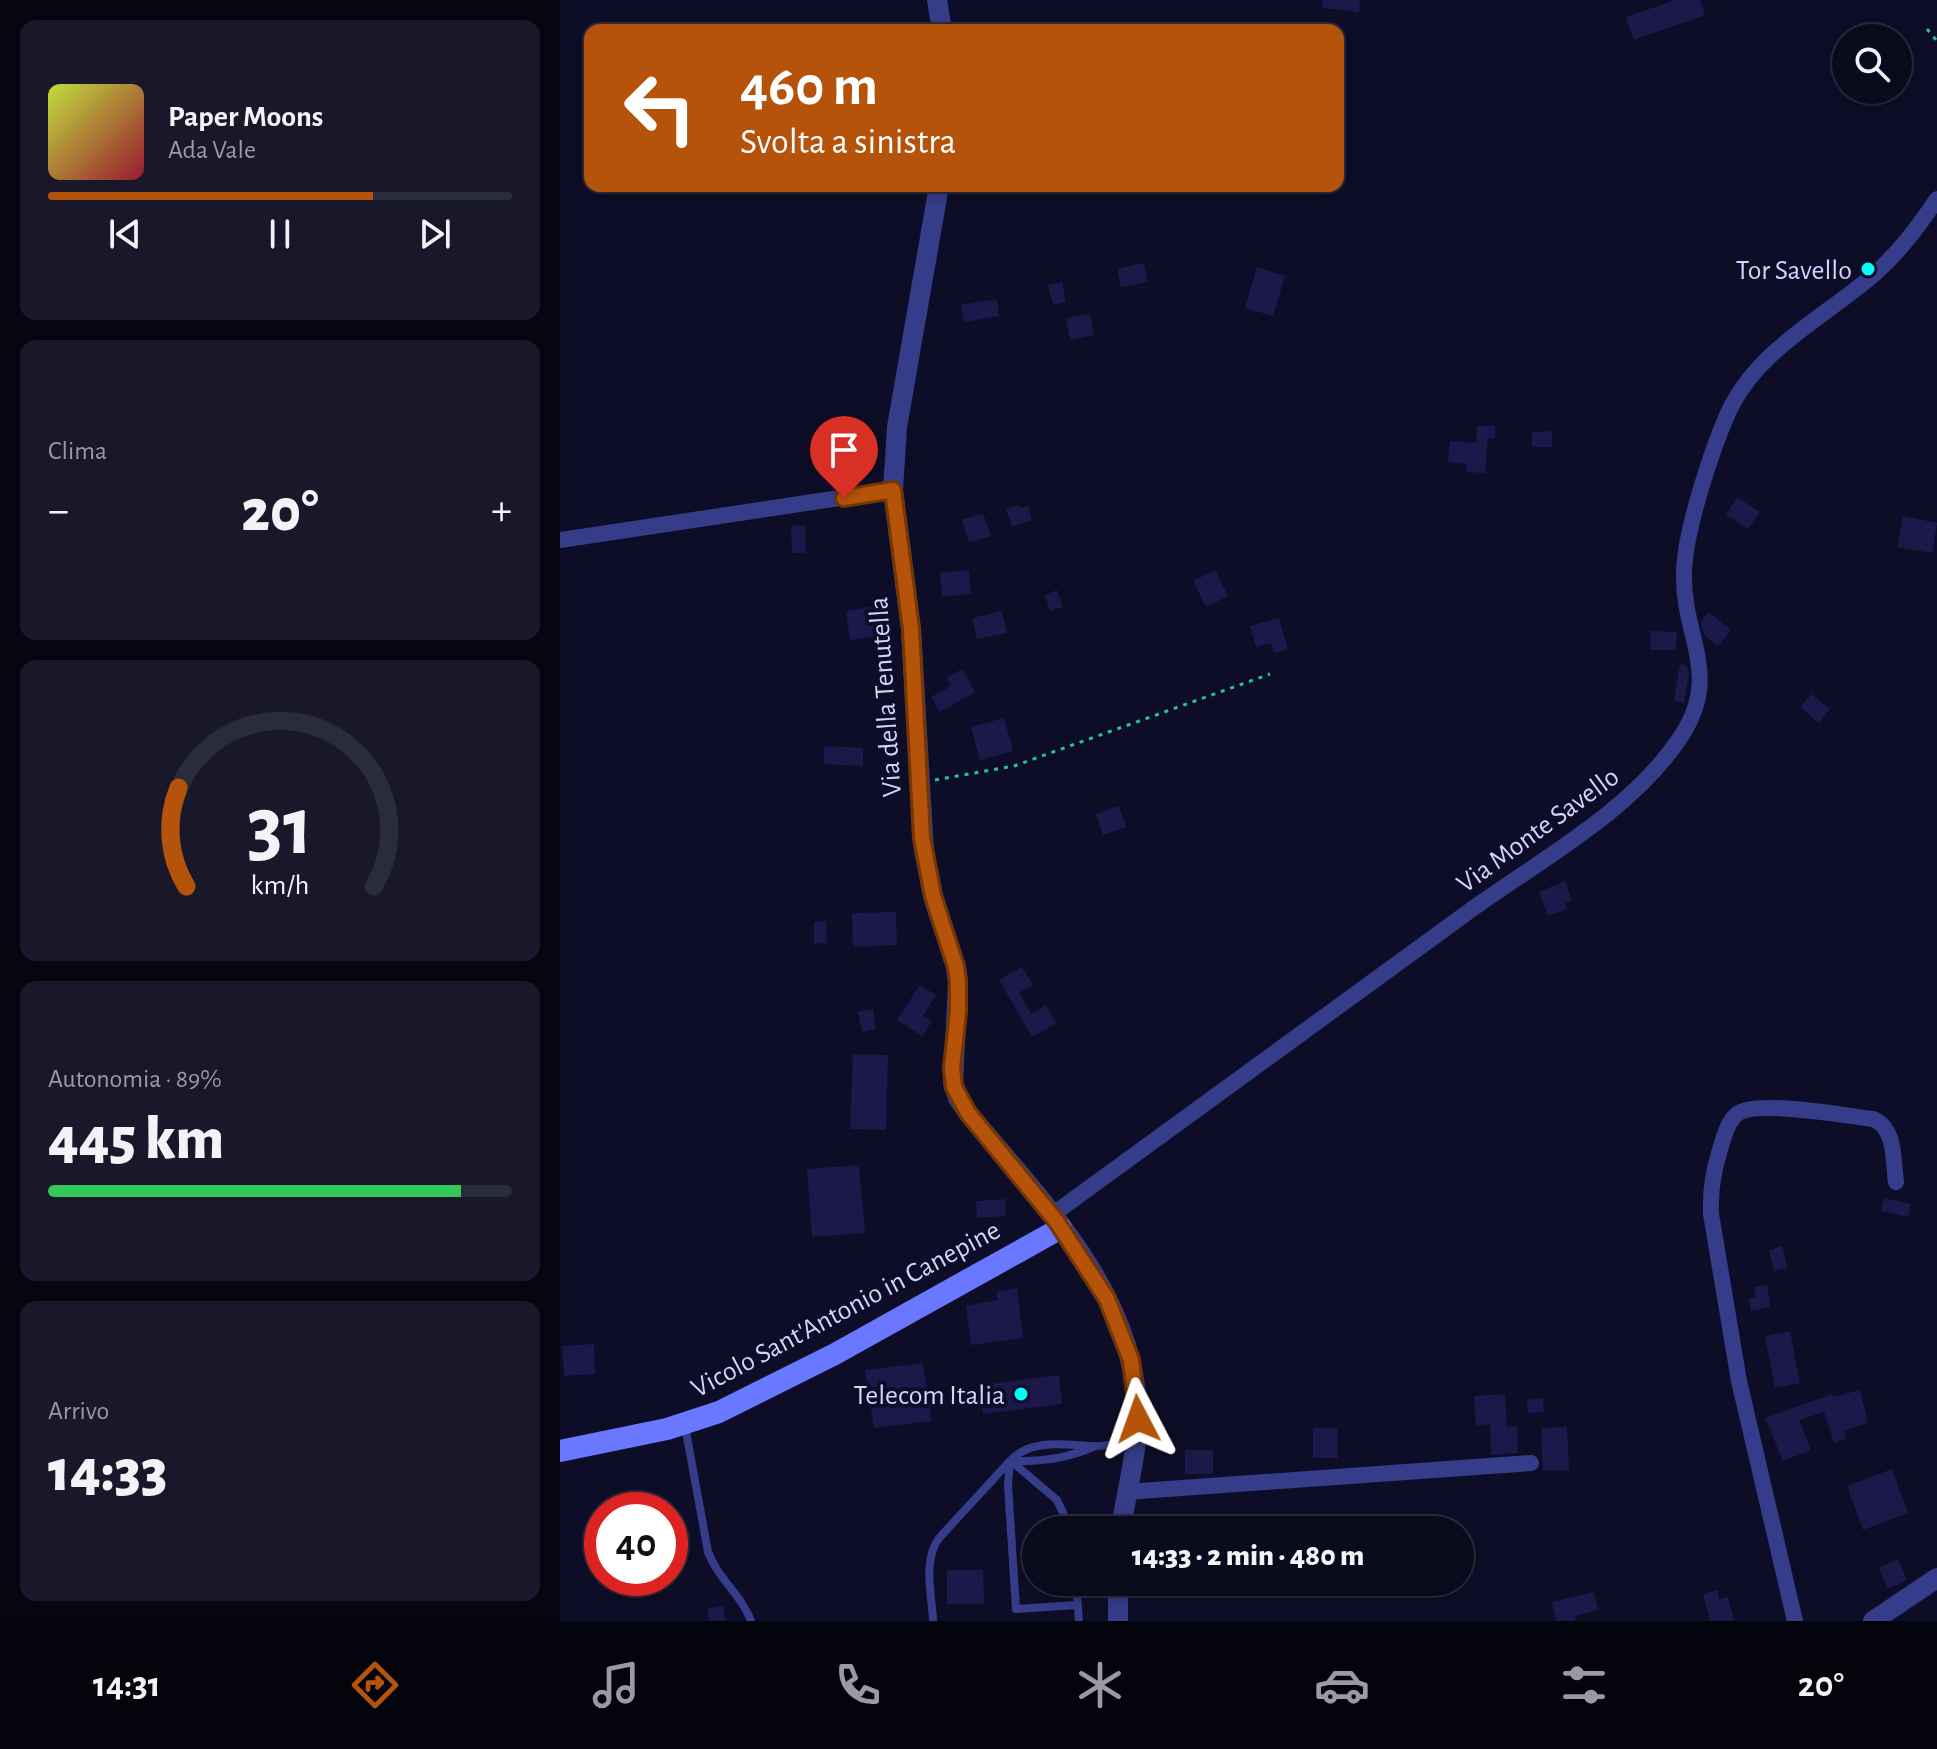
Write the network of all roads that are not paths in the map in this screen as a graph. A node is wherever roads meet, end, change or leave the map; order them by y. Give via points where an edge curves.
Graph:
1 (937, 0) edge
2 (941, 24) edge
3 (938, 192) edge
4 (1937, 199) edge
5 (893, 490) junction
6 (560, 540) edge
7 (1896, 1182) dead end
8 (1057, 1222) junction
9 (684, 1424) junction
10 (1130, 1441) junction
11 (1093, 1447) junction
12 (560, 1451) edge
13 (1010, 1461) junction
14 (1531, 1463) dead end
15 (1126, 1492) junction
16 (1064, 1516) edge
17 (1123, 1516) edge
18 (1937, 1578) edge
19 (1077, 1596) edge
20 (1118, 1596) edge
21 (1077, 1605) junction
22 (751, 1621) edge
23 (933, 1621) edge
24 (1079, 1621) edge
25 (1118, 1621) edge
26 (1795, 1621) edge
27 (1873, 1621) edge

1 - 2 street
3 - 5 street, Via della Tenutella via 897,427
4 - 8 street, Via Monte Savello via 1876,273 1765,362 1730,410 1685,558 1684,595 1700,694 1684,732 1655,771 1611,812 1466,913
5 - 6 street
5 - 8 street, Via della Tenutella via 911,629 922,838 958,982 952,1068 956,1092
7 - 26 street via 1889,1136 1881,1122 1765,1107 1748,1108 1733,1118 1715,1170 1711,1214 1734,1353
8 - 9 main road, Vicolo Sant'Antonio in Canepine via 780,1383
8 - 10 street, Via della Tenutella via 1107,1299 1127,1345 1136,1392
9 - 12 main road, Vicolo Sant'Antonio in Canepine
9 - 22 lane via 708,1552
10 - 11 lane
10 - 15 street, Via della Tenutella
11 - 13 lane
11 - 13 lane via 1037,1446
13 - 16 lane via 1057,1500
13 - 21 lane via 1016,1609
13 - 23 lane via 932,1549
14 - 15 street
15 - 17 street, Via della Tenutella
18 - 27 street
19 - 21 lane
20 - 25 street
21 - 24 lane

